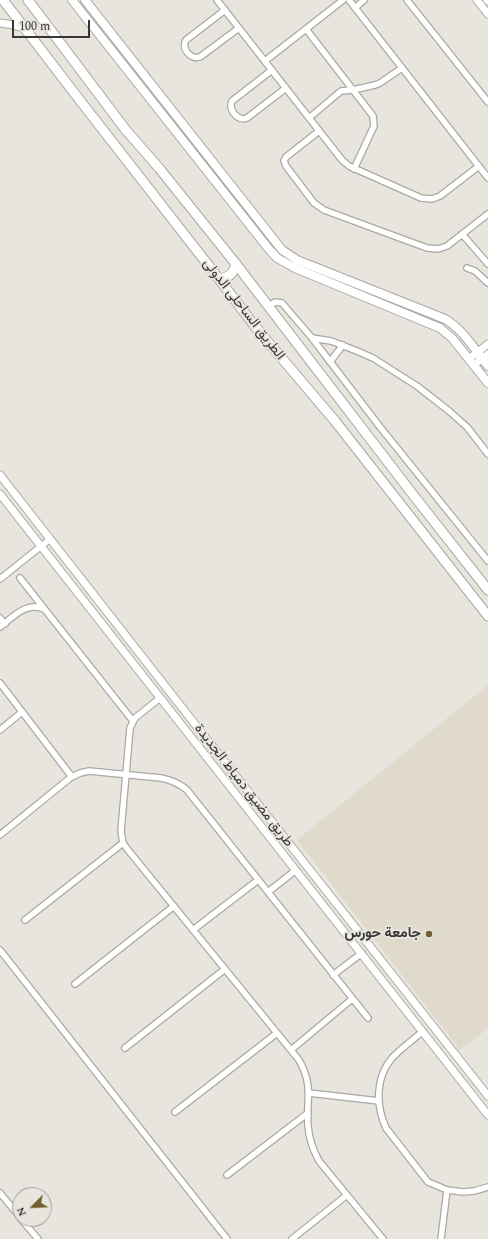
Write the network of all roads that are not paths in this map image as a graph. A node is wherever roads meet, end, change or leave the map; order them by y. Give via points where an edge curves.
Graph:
1 (3, 0) edge
2 (28, 0) edge
3 (72, 0) edge
4 (85, 0) edge
5 (217, 0) edge
6 (343, 0) edge
7 (349, 0) edge
8 (364, 0) edge
9 (407, 0) edge
10 (477, 0) edge
11 (33, 4) edge
12 (355, 8) junction
13 (225, 10) junction
14 (488, 14) edge
15 (0, 23) edge
16 (239, 28) junction
17 (26, 29) junction
18 (306, 29) junction
19 (265, 61) junction
20 (402, 68) junction
21 (272, 70) junction
22 (286, 88) junction
23 (353, 90) junction
24 (488, 102) edge
25 (309, 118) junction
26 (319, 131) junction
27 (479, 166) junction
28 (354, 169) junction
29 (488, 178) edge
30 (488, 214) edge
31 (462, 234) junction
32 (236, 264) junction
33 (488, 264) edge
34 (467, 268) dead end
35 (220, 279) junction
36 (488, 283) edge
37 (269, 306) junction
38 (312, 338) junction
39 (488, 344) edge
40 (343, 345) junction
41 (482, 355) edge
42 (330, 362) junction
43 (471, 362) junction
44 (488, 366) edge
45 (488, 383) edge
46 (488, 454) edge
47 (0, 475) edge
48 (0, 494) edge
49 (50, 538) junction
50 (41, 546) junction
51 (488, 561) edge
52 (20, 578) dead end
53 (0, 579) edge
54 (488, 590) edge
55 (45, 609) junction
56 (488, 616) edge
57 (0, 618) edge
58 (2, 626) edge
59 (0, 683) edge
60 (160, 698) junction
61 (22, 712) junction
62 (133, 721) junction
63 (198, 728) junction
64 (0, 730) edge
65 (190, 736) junction
66 (125, 775) junction
67 (72, 777) junction
68 (0, 835) edge
69 (123, 843) junction
70 (296, 870) junction
71 (258, 880) junction
72 (268, 892) junction
73 (174, 906) junction
74 (25, 920) dead end
75 (193, 930) junction
76 (0, 950) edge
77 (362, 954) junction
78 (225, 969) junction
79 (333, 975) junction
80 (75, 984) dead end
81 (352, 998) junction
82 (368, 1018) dead end
83 (423, 1031) junction
84 (277, 1033) junction
85 (125, 1048) dead end
86 (290, 1050) junction
87 (460, 1061) junction
88 (452, 1069) junction
89 (309, 1093) junction
90 (488, 1096) edge
91 (379, 1102) junction
92 (175, 1112) dead end
93 (308, 1113) junction
94 (488, 1115) edge
95 (227, 1175) dead end
96 (488, 1187) edge
97 (447, 1190) junction
98 (0, 1193) edge
99 (346, 1195) junction
100 (12, 1207) edge
101 (28, 1227) edge
102 (38, 1239) edge
103 (227, 1239) edge
104 (292, 1239) edge
105 (383, 1239) edge
106 (441, 1239) edge

1 - 17 highway, الطريق الساحلى الدولى
2 - 11 highway, الطريق الساحلى الدولى
3 - 43 main road via 277,258 294,268 440,328 452,338
4 - 41 main road via 282,250 297,260 445,319
5 - 13 street
6 - 18 street
7 - 12 street
8 - 12 street
9 - 24 street
10 - 14 street
11 - 32 highway, الطريق الساحلى الدولى via 125,129
12 - 20 street
13 - 16 street
13 - 16 street via 186,40 184,46 191,56 200,57
15 - 17 street
16 - 19 street
17 - 35 highway, الطريق الساحلى الدولى
18 - 19 street
18 - 23 street
19 - 21 street
20 - 23 street via 380,83
20 - 27 street
21 - 22 street
21 - 22 street via 232,101 231,108 238,118 247,118
22 - 25 street
23 - 25 street via 341,91
23 - 28 street via 373,116 374,124
25 - 26 street
26 - 28 street via 344,162
26 - 31 street via 286,157 284,163 319,207 431,248 444,247
27 - 28 street via 440,196 429,199
27 - 29 street
30 - 31 street
31 - 33 street
32 - 35 highway via 231,275
32 - 37 highway, الطريق الساحلى الدولى
34 - 36 street
35 - 56 highway, الطريق الساحلى الدولى via 266,342 335,421
37 - 38 street via 275,302 282,303
37 - 54 highway, الطريق الساحلى الدولى
38 - 40 street
38 - 42 street
39 - 41 street
40 - 42 street
40 - 46 street via 373,358 417,386 467,428
41 - 43 street
41 - 44 main road
42 - 51 street
43 - 45 main road
47 - 49 street, طريق مضيق دمياط الجديدة
48 - 50 street, طريق مضيق دمياط الجديدة
49 - 50 street
49 - 63 street, طريق مضيق دمياط الجديدة
50 - 53 street
50 - 60 street, طريق مضيق دمياط الجديدة
52 - 55 street
55 - 58 street via 28,608
55 - 62 street
57 - 58 street
59 - 61 street
60 - 62 street
60 - 65 street, طريق مضيق دمياط الجديدة
61 - 64 street
61 - 67 street
62 - 66 street via 129,731
63 - 65 street
63 - 87 street, طريق مضيق دمياط الجديدة
65 - 70 street, طريق مضيق دمياط الجديدة
66 - 67 street via 89,771
66 - 69 street via 121,831
66 - 71 street via 166,779 187,790
67 - 68 street
69 - 73 street
69 - 74 street
70 - 72 street
70 - 77 street, طريق مضيق دمياط الجديدة
71 - 72 street
71 - 75 street
72 - 79 street
73 - 75 street
73 - 80 street
75 - 78 street
76 - 103 street
77 - 79 street
77 - 83 street, طريق مضيق دمياط الجديدة
78 - 84 street
78 - 85 street
79 - 81 street
81 - 82 street
81 - 86 street
83 - 88 street, طريق مضيق دمياط الجديدة
83 - 91 street via 392,1058 385,1069 380,1082
84 - 86 street
84 - 92 street
86 - 89 street via 306,1073
87 - 88 street
87 - 90 street, طريق مضيق دمياط الجديدة
88 - 94 street, طريق مضيق دمياط الجديدة
89 - 91 street
89 - 93 street
91 - 97 street via 386,1128 428,1182
93 - 95 street
93 - 99 street via 309,1134 315,1155
96 - 97 street via 468,1192
97 - 106 street
98 - 100 street
99 - 104 street
99 - 105 street
101 - 102 street

